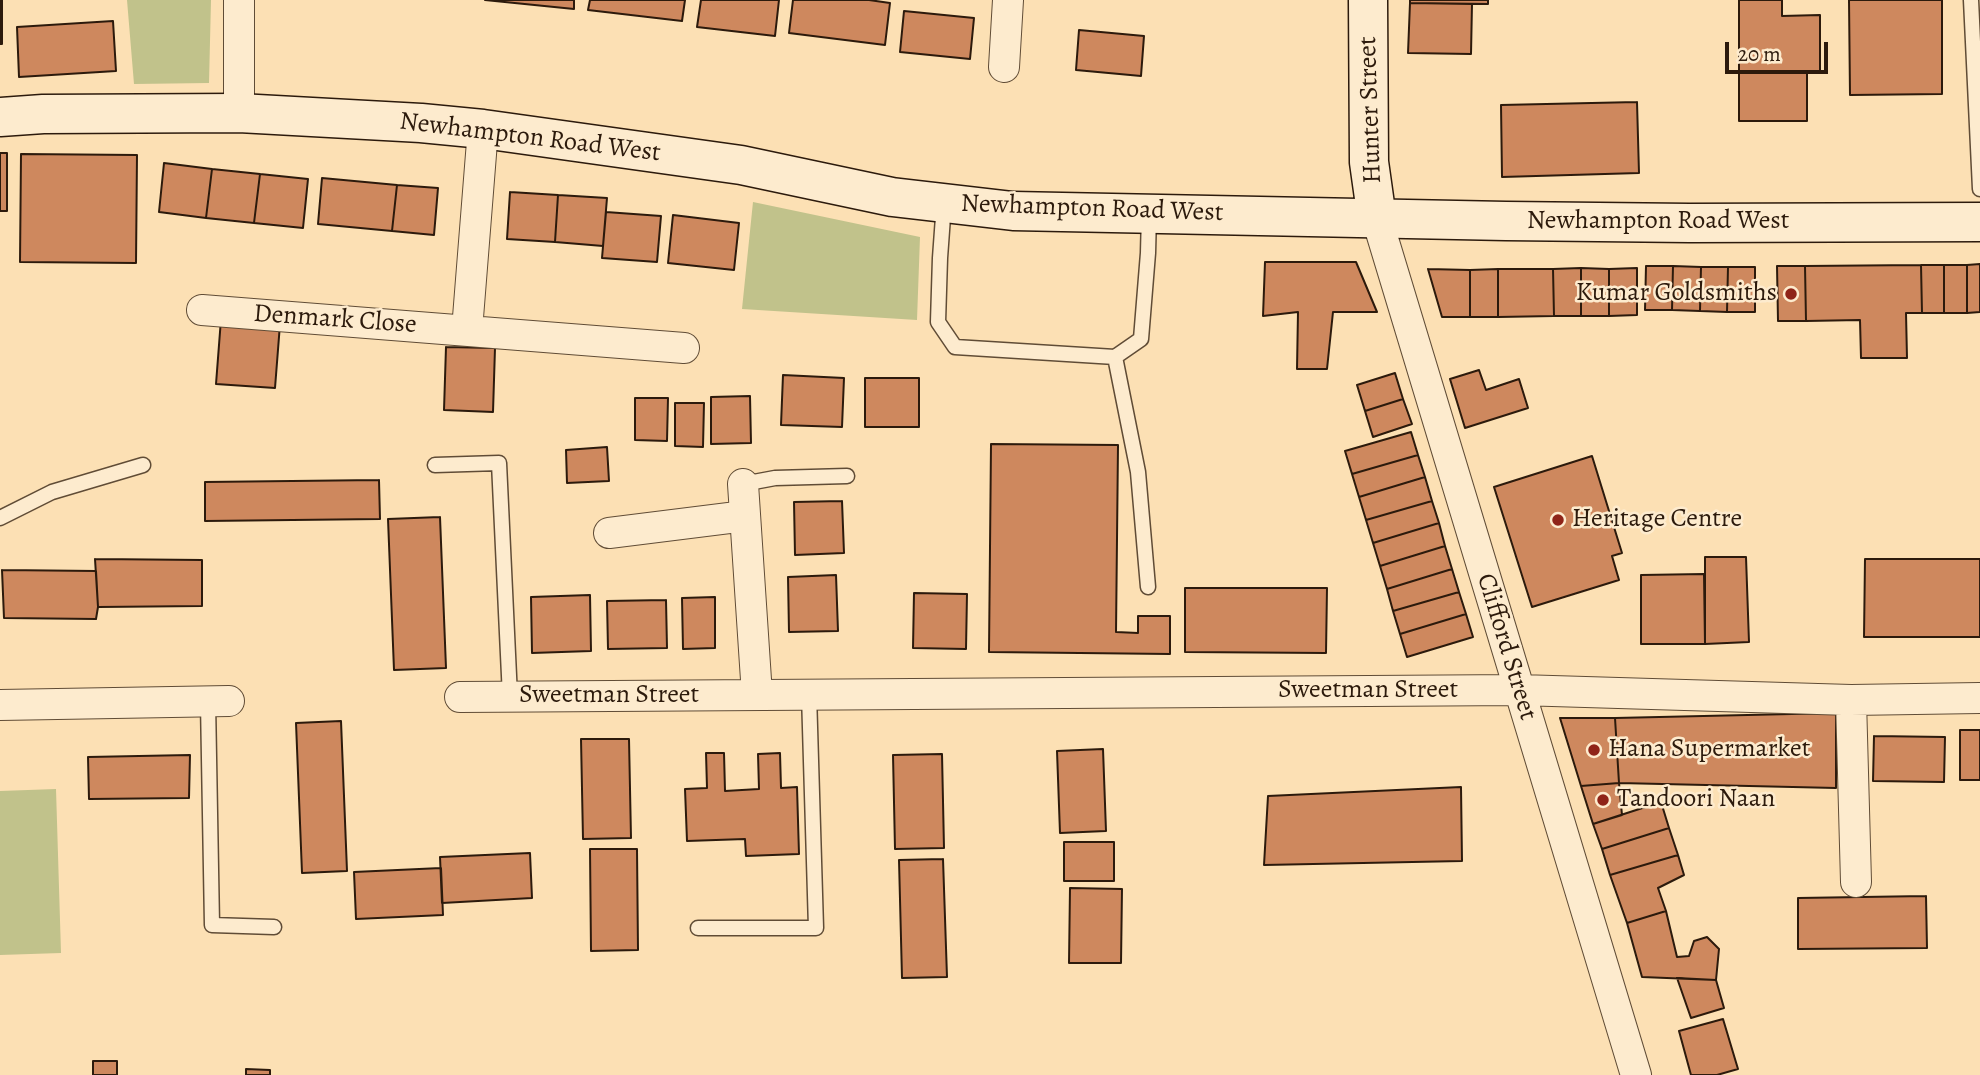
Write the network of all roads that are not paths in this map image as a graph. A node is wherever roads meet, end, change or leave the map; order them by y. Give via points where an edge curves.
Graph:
1 (239, 0) edge
2 (1008, 0) edge
3 (1368, 0) edge
4 (1971, 0) edge
5 (1004, 68) dead end
6 (239, 113) junction
7 (0, 117) edge
8 (483, 129) junction
9 (1980, 189) edge
10 (944, 203) junction
11 (1149, 213) junction
12 (1377, 219) junction
13 (1980, 222) edge
14 (202, 310) dead end
15 (467, 330) junction
16 (684, 348) dead end
17 (1115, 357) junction
18 (143, 465) dead end
19 (435, 465) dead end
20 (847, 476) dead end
21 (743, 484) joint
22 (745, 516) junction
23 (0, 518) edge
24 (609, 533) dead end
25 (1148, 587) dead end
26 (1520, 690) junction
27 (809, 694) junction
28 (757, 695) junction
29 (460, 697) dead end
30 (510, 697) junction
31 (1980, 698) edge
32 (1851, 700) junction
33 (218, 702) joint
34 (0, 705) edge
35 (1856, 882) dead end
36 (274, 927) dead end
37 (698, 928) dead end
38 (1636, 1075) edge

1 - 6 street
2 - 5 street
3 - 12 street, Hunter Street via 1369,162
4 - 9 lane
6 - 7 street, Newhampton Road West
6 - 8 street, Newhampton Road West
8 - 10 street, Newhampton Road West via 741,165 892,197
8 - 15 street
10 - 11 street, Newhampton Road West via 1013,211
10 - 17 lane via 938,322 955,348
11 - 12 street, Newhampton Road West
11 - 17 lane via 1141,339
12 - 13 street, Newhampton Road West
12 - 26 street, Clifford Street
14 - 15 street, Denmark Close
15 - 16 street, Denmark Close
17 - 25 lane via 1138,472
18 - 23 lane via 52,492
19 - 30 lane via 499,463
20 - 21 lane via 775,478
21 - 22 street
22 - 24 street
22 - 28 street
26 - 27 street, Sweetman Street
26 - 32 street, Sweetman Street
26 - 38 street, Clifford Street
27 - 28 street, Sweetman Street
27 - 37 lane via 816,928
28 - 30 street, Sweetman Street
29 - 30 street, Sweetman Street
31 - 32 street, Sweetman Street
32 - 35 street
33 - 34 street
33 - 36 lane via 212,925

